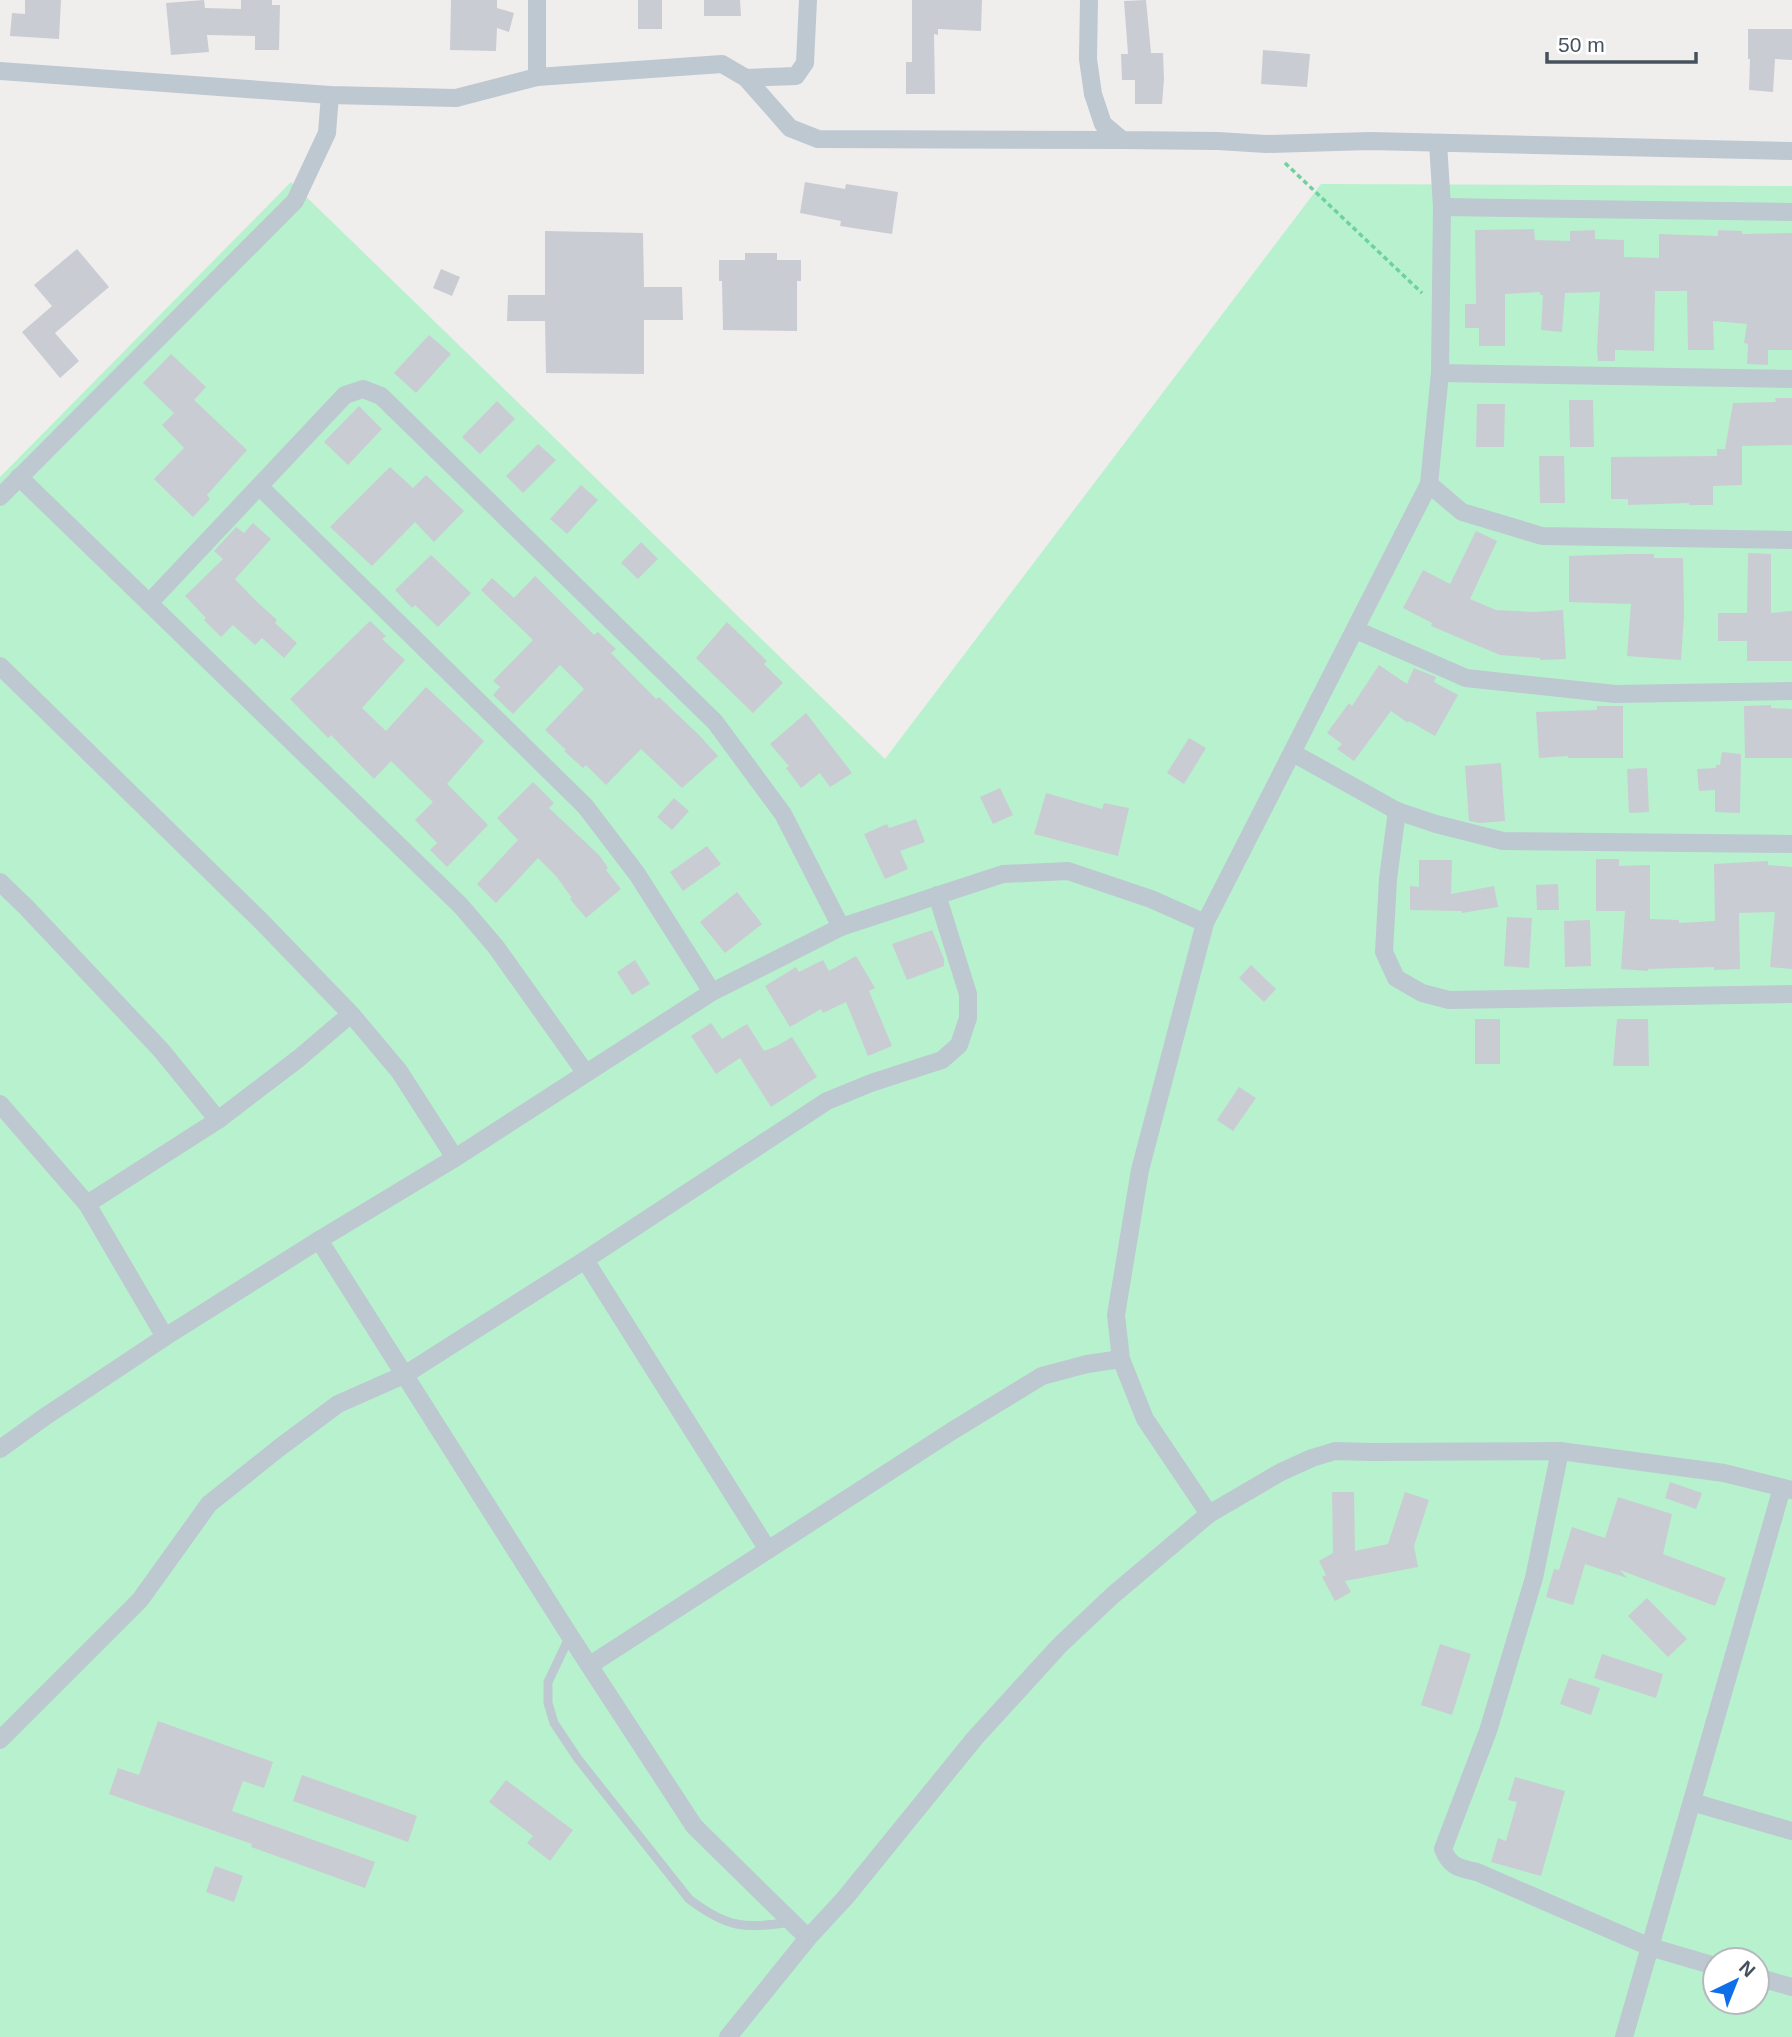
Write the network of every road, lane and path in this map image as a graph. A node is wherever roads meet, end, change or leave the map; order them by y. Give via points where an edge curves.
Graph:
1 (537, 0) edge
2 (808, 0) edge
3 (1088, 0) edge
4 (0, 71) edge
5 (537, 77) junction
6 (746, 78) junction
7 (330, 95) junction
8 (1122, 140) junction
9 (1438, 143) junction
10 (1266, 144) junction
11 (1792, 151) edge
12 (1442, 207) junction
13 (1792, 212) edge
14 (1441, 311) junction
15 (1440, 373) junction
16 (1792, 379) edge
17 (19, 477) junction
18 (1429, 484) junction
19 (260, 487) junction
20 (0, 497) edge
21 (1792, 540) edge
22 (149, 603) junction
23 (1356, 630) junction
24 (0, 666) edge
25 (1792, 691) edge
26 (1293, 753) junction
27 (1397, 811) junction
28 (1792, 844) edge
29 (0, 882) edge
30 (937, 895) junction
31 (1205, 923) junction
32 (841, 927) junction
33 (712, 992) junction
34 (1792, 994) edge
35 (351, 1014) junction
36 (585, 1072) junction
37 (0, 1104) edge
38 (218, 1120) junction
39 (455, 1158) junction
40 (87, 1204) junction
41 (319, 1240) junction
42 (585, 1260) junction
43 (165, 1337) junction
44 (1121, 1359) junction
45 (405, 1374) junction
46 (0, 1449) edge
47 (1560, 1451) junction
48 (1787, 1489) edge
49 (1209, 1514) junction
50 (768, 1550) junction
51 (570, 1636) junction
52 (590, 1665) junction
53 (0, 1740) edge
54 (1692, 1802) junction
55 (1792, 1831) edge
56 (792, 1922) junction
57 (808, 1938) junction
58 (1650, 1947) junction
59 (1701, 1961) edge
60 (1771, 1982) edge
61 (1792, 1987) edge
62 (728, 2037) edge
63 (1624, 2037) edge

1 - 5 street
2 - 6 street via 805,62 796,76
3 - 8 street via 1093,94 1103,124
4 - 7 street
5 - 6 street via 722,64
5 - 7 street via 456,98
6 - 8 street via 790,128 818,139
7 - 17 street via 327,133 295,201
8 - 10 street
9 - 10 street
9 - 11 street
9 - 12 street
10 - 14 path
12 - 13 street
12 - 14 street
14 - 15 street
15 - 16 street
15 - 18 street
17 - 20 street
17 - 22 street
18 - 21 street via 1462,512 1542,536
18 - 23 street
19 - 22 street
19 - 32 street via 345,395 363,389 381,396 715,722 783,814
19 - 33 street via 585,807 637,874
22 - 36 street via 461,906 496,947
23 - 25 street via 1466,678 1615,694
23 - 26 street
24 - 35 street
26 - 27 street
26 - 31 street
27 - 28 street via 1503,841
27 - 34 street via 1384,952 1396,978 1422,993 1449,1000
29 - 38 street via 161,1050
30 - 31 street via 1003,874 1069,871
30 - 32 street
30 - 42 street via 968,994 968,1018 959,1045 942,1060 827,1101
31 - 44 street via 1140,1170 1116,1315
32 - 33 street
33 - 36 street
35 - 38 street
35 - 39 street via 399,1071
36 - 39 street
37 - 40 street
38 - 40 street
39 - 41 street
40 - 43 street
41 - 43 street
41 - 45 street
42 - 45 street
42 - 50 street
43 - 46 street
44 - 49 street via 1145,1419
44 - 50 street via 1042,1376
45 - 51 street
45 - 53 street via 338,1404 209,1504 140,1600
47 - 48 street via 1724,1473
47 - 49 street via 1335,1451 1281,1472
47 - 58 street via 1520,1625 1488,1731 1443,1849 1447,1860 1459,1868
48 - 54 street
49 - 57 street via 1060,1646 975,1738
50 - 52 street
51 - 52 street
51 - 56 lane via 548,1682 548,1703 554,1723 578,1759 699,1907 732,1924
52 - 56 street via 694,1826
54 - 55 street
54 - 58 street
56 - 57 street
57 - 62 street
58 - 59 street
58 - 63 street
60 - 61 street

